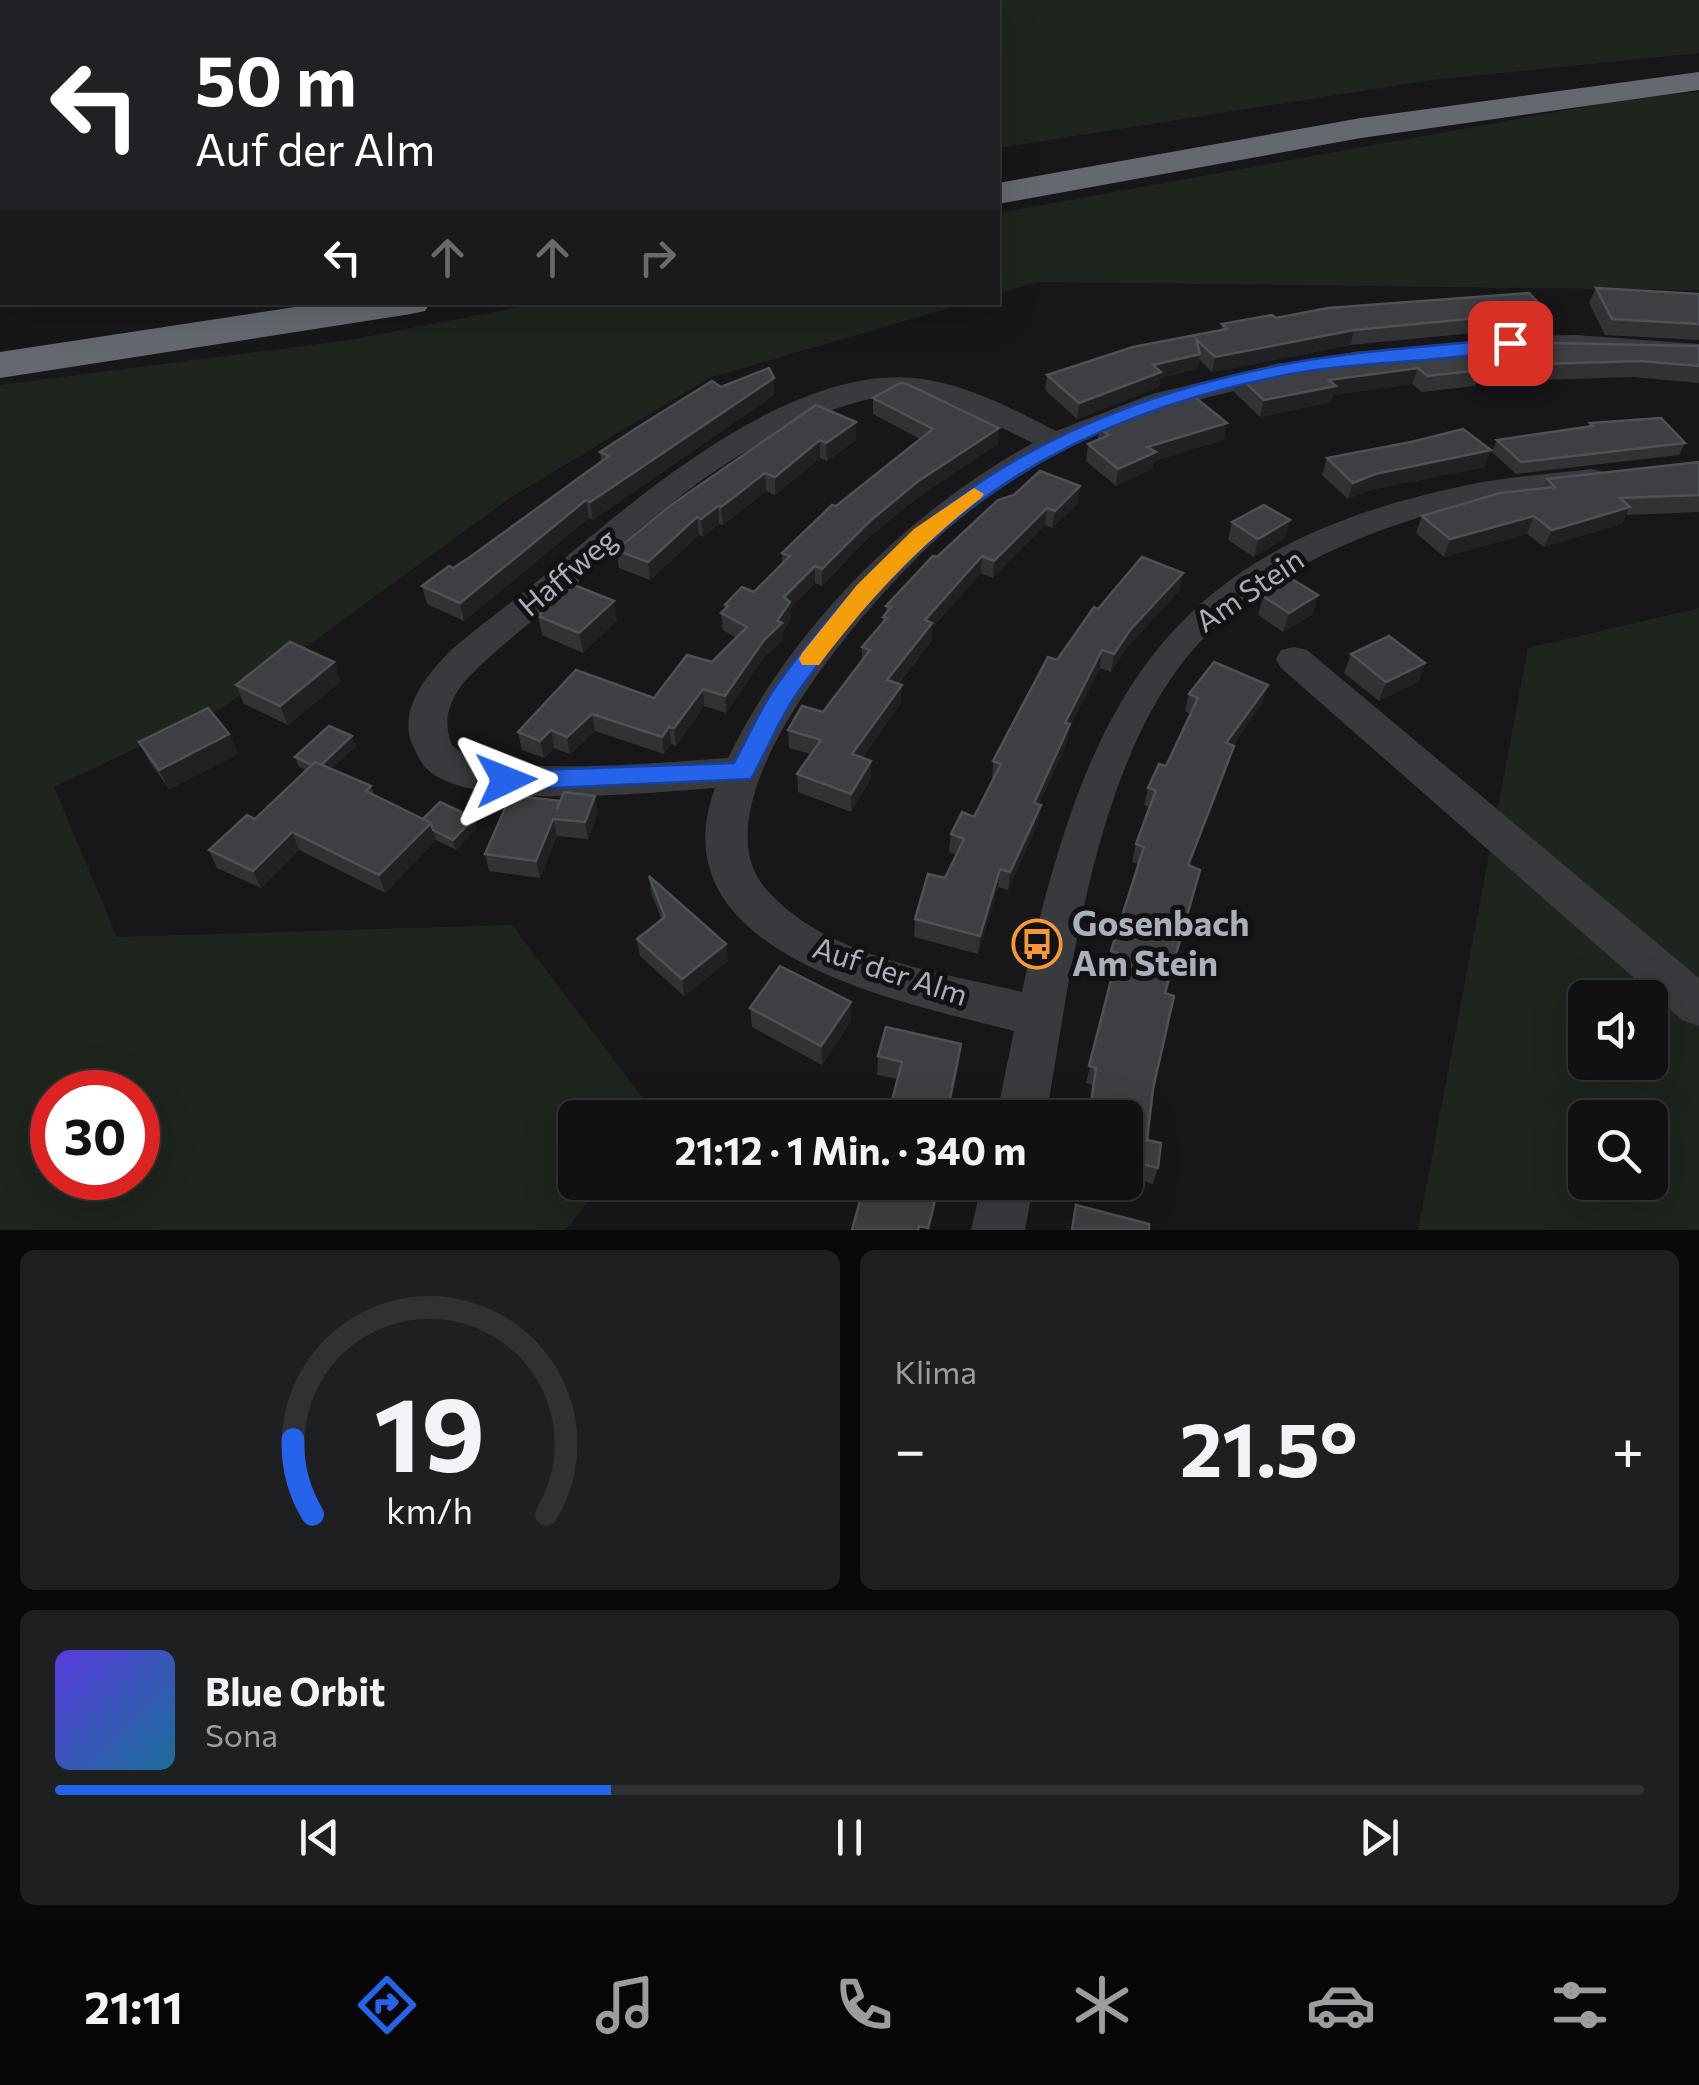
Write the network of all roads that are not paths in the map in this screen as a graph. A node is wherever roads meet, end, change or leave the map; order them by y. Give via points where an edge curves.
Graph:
1 (1699, 67) edge
2 (1699, 81) edge
3 (1000, 176) edge
4 (1000, 194) edge
5 (248, 305) edge
6 (392, 305) edge
7 (0, 341) edge
8 (1479, 346) edge
9 (1699, 352) edge
10 (0, 365) edge
11 (1315, 365) edge
12 (1055, 443) junction
13 (1633, 471) edge
14 (1294, 660) dead end
15 (742, 772) junction
16 (1699, 1006) edge
17 (1040, 1018) junction
18 (1024, 1100) edge
19 (1004, 1200) edge
20 (998, 1230) edge

1 - 3 highway via 1452,96
2 - 4 highway via 1400,122
5 - 7 highway
6 - 10 highway
8 - 9 street via 1576,343
11 - 12 street, Auf der Alm via 1208,386
12 - 15 street, Auf der Alm via 964,501 865,590 786,690
12 - 15 street, Haffweg via 978,402 940,390 892,386 807,407 706,465 598,547 469,656 432,700 426,722 444,762 464,774 506,780
13 - 17 street, Am Stein via 1450,498 1328,539 1223,603 1186,635 1116,739 1070,881
14 - 16 street
15 - 17 street, Auf der Alm via 725,831 733,869 750,901 783,933 825,957
17 - 18 street, Am Stein
19 - 20 street

